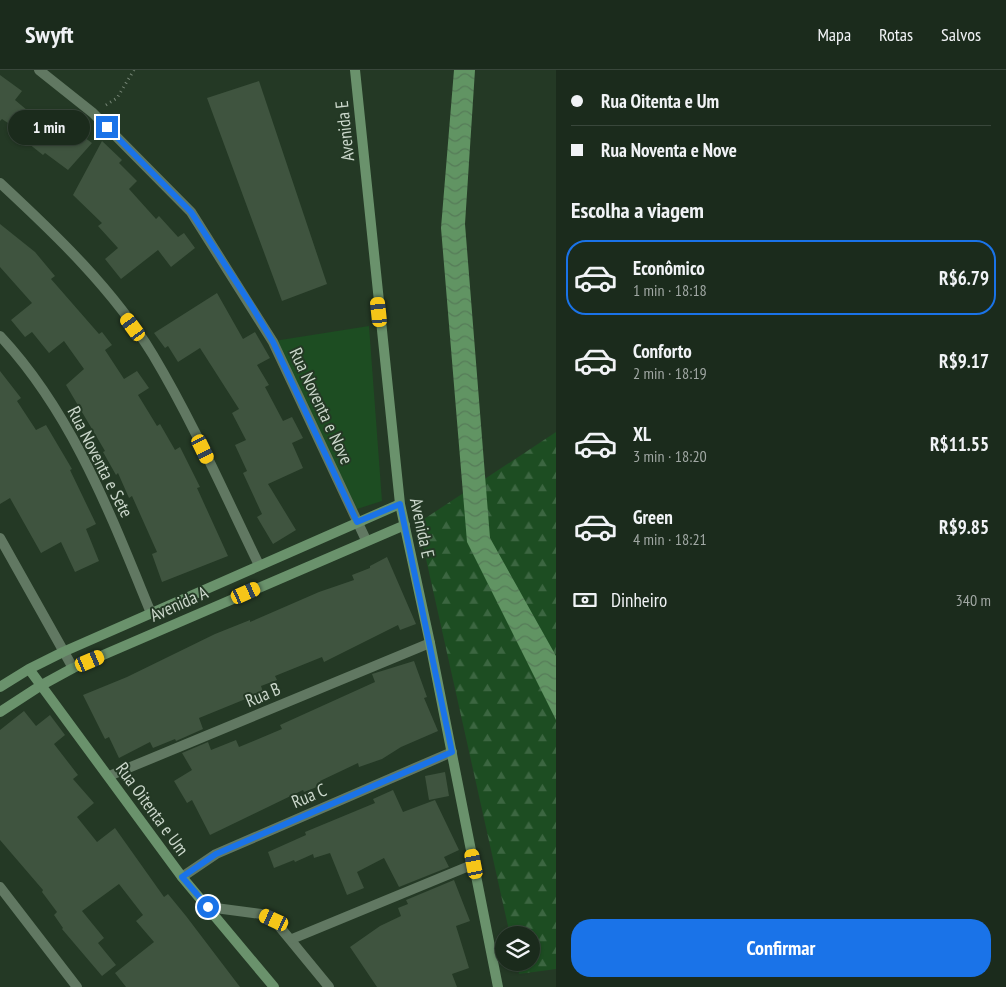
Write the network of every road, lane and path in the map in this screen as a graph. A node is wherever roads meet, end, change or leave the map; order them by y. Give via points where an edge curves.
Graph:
1 (39, 70) edge
2 (134, 70) edge
3 (355, 70) edge
4 (93, 113) junction
5 (0, 183) edge
6 (0, 336) edge
7 (400, 504) junction
8 (357, 522) junction
9 (405, 525) junction
10 (0, 538) edge
11 (366, 540) junction
12 (259, 565) junction
13 (151, 613) junction
14 (430, 643) junction
15 (63, 652) junction
16 (73, 668) junction
17 (29, 669) junction
18 (40, 686) junction
19 (0, 687) edge
20 (0, 712) edge
21 (452, 752) junction
22 (109, 776) junction
23 (474, 864) junction
24 (182, 877) junction
25 (0, 887) edge
26 (208, 907) junction
27 (292, 939) junction
28 (77, 987) edge
29 (274, 987) edge
30 (329, 987) edge
31 (498, 987) edge

1 - 4 street, Rua Noventa e Nove
2 - 4 path via 117,98
3 - 7 main road, Avenida E
4 - 8 street, Rua Noventa e Nove via 191,212 273,342
5 - 12 street via 64,242 114,300 152,354 195,432
6 - 13 street, Rua Noventa e Sete via 41,388 75,440
7 - 8 main road, Avenida A
7 - 9 main road, Avenida E
8 - 11 street, Rua Noventa e Nove
8 - 12 main road, Avenida A
9 - 11 main road, Avenida A
9 - 14 main road, Avenida E
10 - 15 street
11 - 16 main road, Avenida A
12 - 13 main road, Avenida A
13 - 15 main road, Avenida A
14 - 21 main road, Avenida E
14 - 22 street, Rua B
15 - 16 street
15 - 17 main road, Avenida A
16 - 18 main road, Avenida A
17 - 18 main road, Rua Oitenta e Um
17 - 19 main road, Avenida A
18 - 20 main road, Avenida A
18 - 22 main road, Rua Oitenta e Um
21 - 23 main road, Avenida E
21 - 24 street, Rua C via 216,854
22 - 24 main road, Rua Oitenta e Um
23 - 27 street
23 - 31 main road, Avenida E
24 - 26 main road, Rua Oitenta e Um
25 - 28 street
26 - 27 street via 262,914 274,920
26 - 29 main road, Rua Oitenta e Um
27 - 30 street

